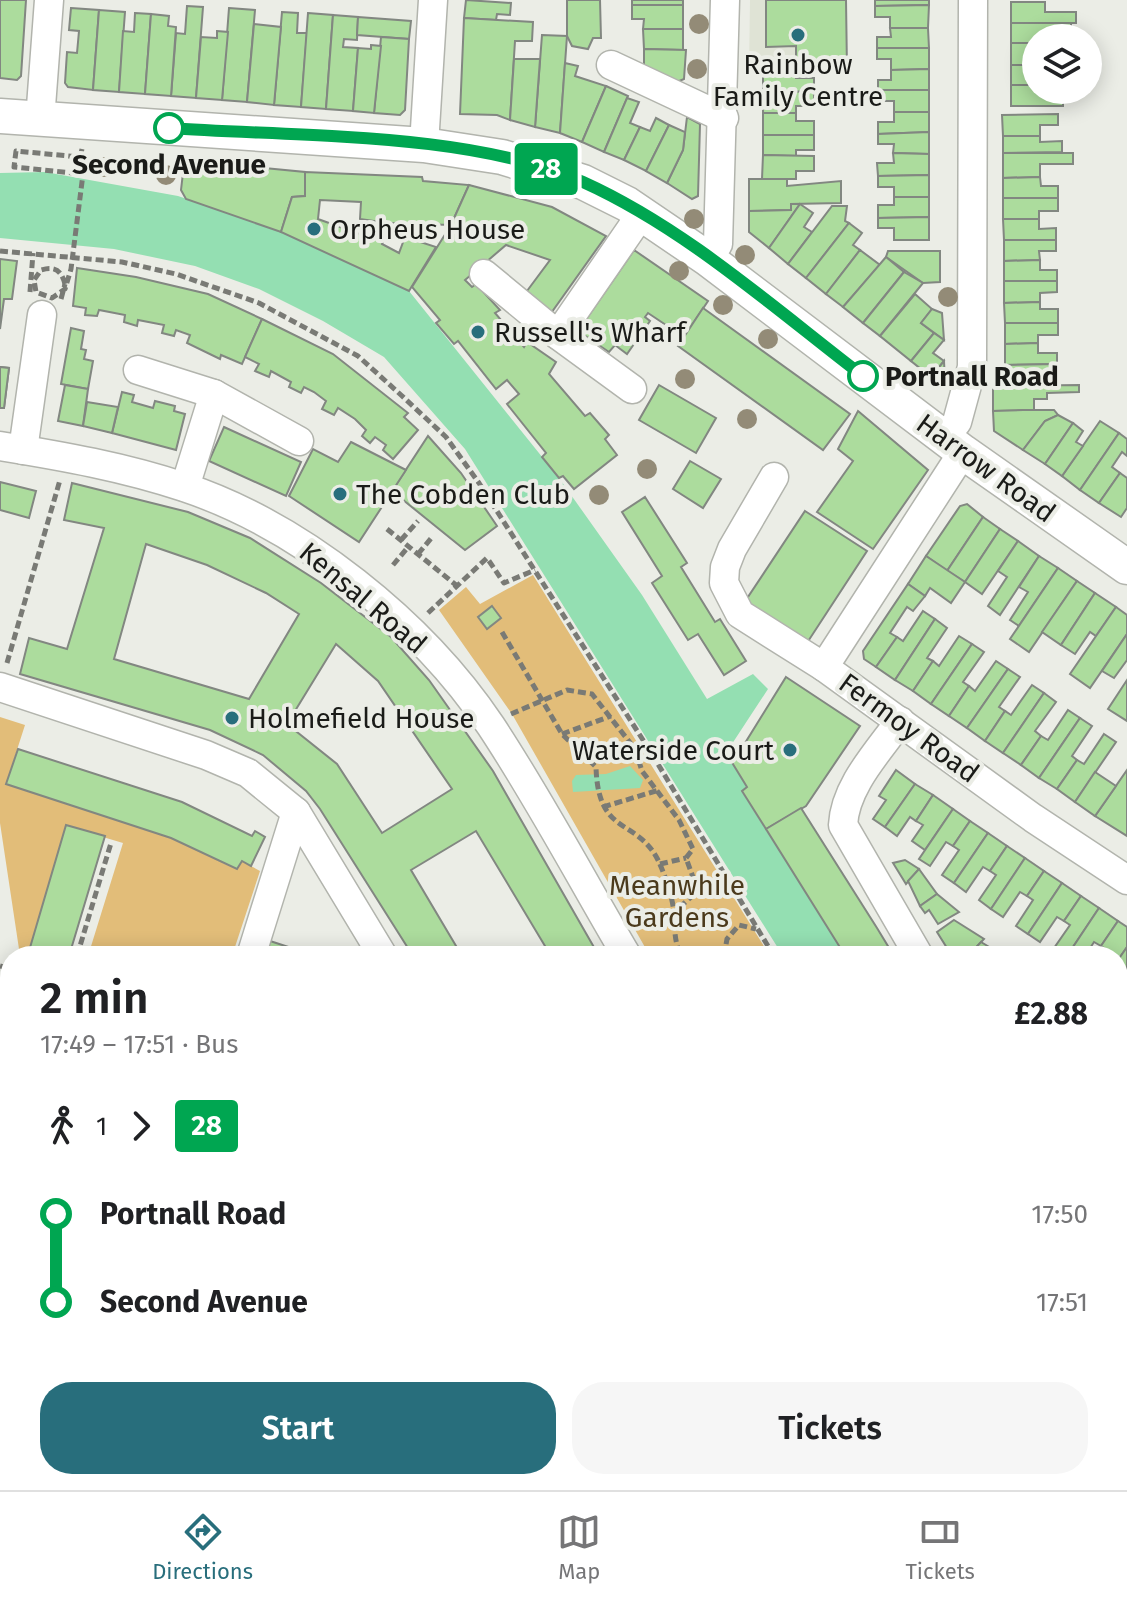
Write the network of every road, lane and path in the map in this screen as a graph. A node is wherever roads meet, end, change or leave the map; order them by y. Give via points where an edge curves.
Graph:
1 (49, 0) edge
2 (433, 0) edge
3 (725, 0) edge
4 (973, 0) edge
5 (611, 65) dead end
6 (0, 116) edge
7 (724, 118) junction
8 (40, 120) junction
9 (424, 145) junction
10 (82, 148) dead end
11 (642, 213) junction
12 (0, 251) edge
13 (33, 253) junction
14 (708, 259) junction
15 (484, 274) dead end
16 (63, 296) dead end
17 (37, 309) joint
18 (558, 335) junction
19 (138, 370) dead end
20 (632, 389) dead end
21 (214, 394) junction
22 (299, 441) dead end
23 (953, 445) junction
24 (12, 448) edge
25 (67, 456) junction
26 (774, 477) dead end
27 (185, 487) junction
28 (418, 521) dead end
29 (387, 529) dead end
30 (433, 536) dead end
31 (401, 540) junction
32 (409, 546) junction
33 (418, 554) junction
34 (393, 565) dead end
35 (1127, 567) edge
36 (535, 570) junction
37 (456, 585) junction
38 (410, 630) junction
39 (502, 632) dead end
40 (824, 667) junction
41 (0, 687) edge
42 (544, 700) junction
43 (611, 716) junction
44 (900, 721) junction
45 (562, 734) junction
46 (659, 790) junction
47 (603, 807) junction
48 (296, 812) junction
49 (111, 843) dead end
50 (686, 858) junction
51 (660, 864) junction
52 (1127, 880) edge
53 (674, 912) junction
54 (757, 929) junction
55 (80, 946) edge
56 (254, 946) edge
57 (377, 946) edge
58 (621, 946) edge
59 (677, 946) edge
60 (726, 946) edge
61 (768, 946) edge
62 (913, 946) edge

1 - 8 street
2 - 9 street
3 - 7 street
4 - 23 street via 972,367
5 - 7 street
6 - 8 main road, Harrow Road
7 - 14 street via 718,244
8 - 9 main road, Harrow Road
9 - 11 main road, Harrow Road via 551,170
10 - 16 path, bridge via 80,157 16,151 14,167 83,174 65,289 52,298 36,292 34,280 41,270 55,268 65,284
11 - 14 main road, Harrow Road
11 - 18 street
12 - 13 path
13 - 17 path via 29,285
13 - 36 path via 122,262 176,274 259,303 358,356 446,437
14 - 23 main road, Harrow Road
15 - 18 street
17 - 24 street
18 - 20 street
19 - 21 street
21 - 22 street
21 - 27 street
23 - 35 main road, Harrow Road
23 - 40 street, Fermoy Road
24 - 25 street, Kensal Road
25 - 27 street, Kensal Road
25 - 41 path
26 - 40 street via 732,549 724,583 740,614
27 - 38 street, Kensal Road via 255,516 302,545
28 - 31 path
29 - 31 path
30 - 33 path
31 - 32 path
32 - 33 path
32 - 34 path
33 - 37 path
36 - 37 path via 504,583 487,558
36 - 54 path
37 - 38 path
38 - 58 street, Kensal Road via 490,725
39 - 42 path
40 - 44 street, Fermoy Road
41 - 48 street via 206,755 248,773
42 - 43 path via 567,690 592,694
42 - 45 path
43 - 45 path
43 - 46 path
44 - 52 street, Fermoy Road
44 - 62 street via 850,793 843,825
45 - 47 path via 596,767 597,796
46 - 47 path
46 - 50 path via 693,849
47 - 51 path
48 - 56 street
48 - 57 street
49 - 55 path
50 - 51 path
50 - 53 path via 698,891
51 - 53 path
53 - 59 path
54 - 60 path via 739,925
54 - 61 path

